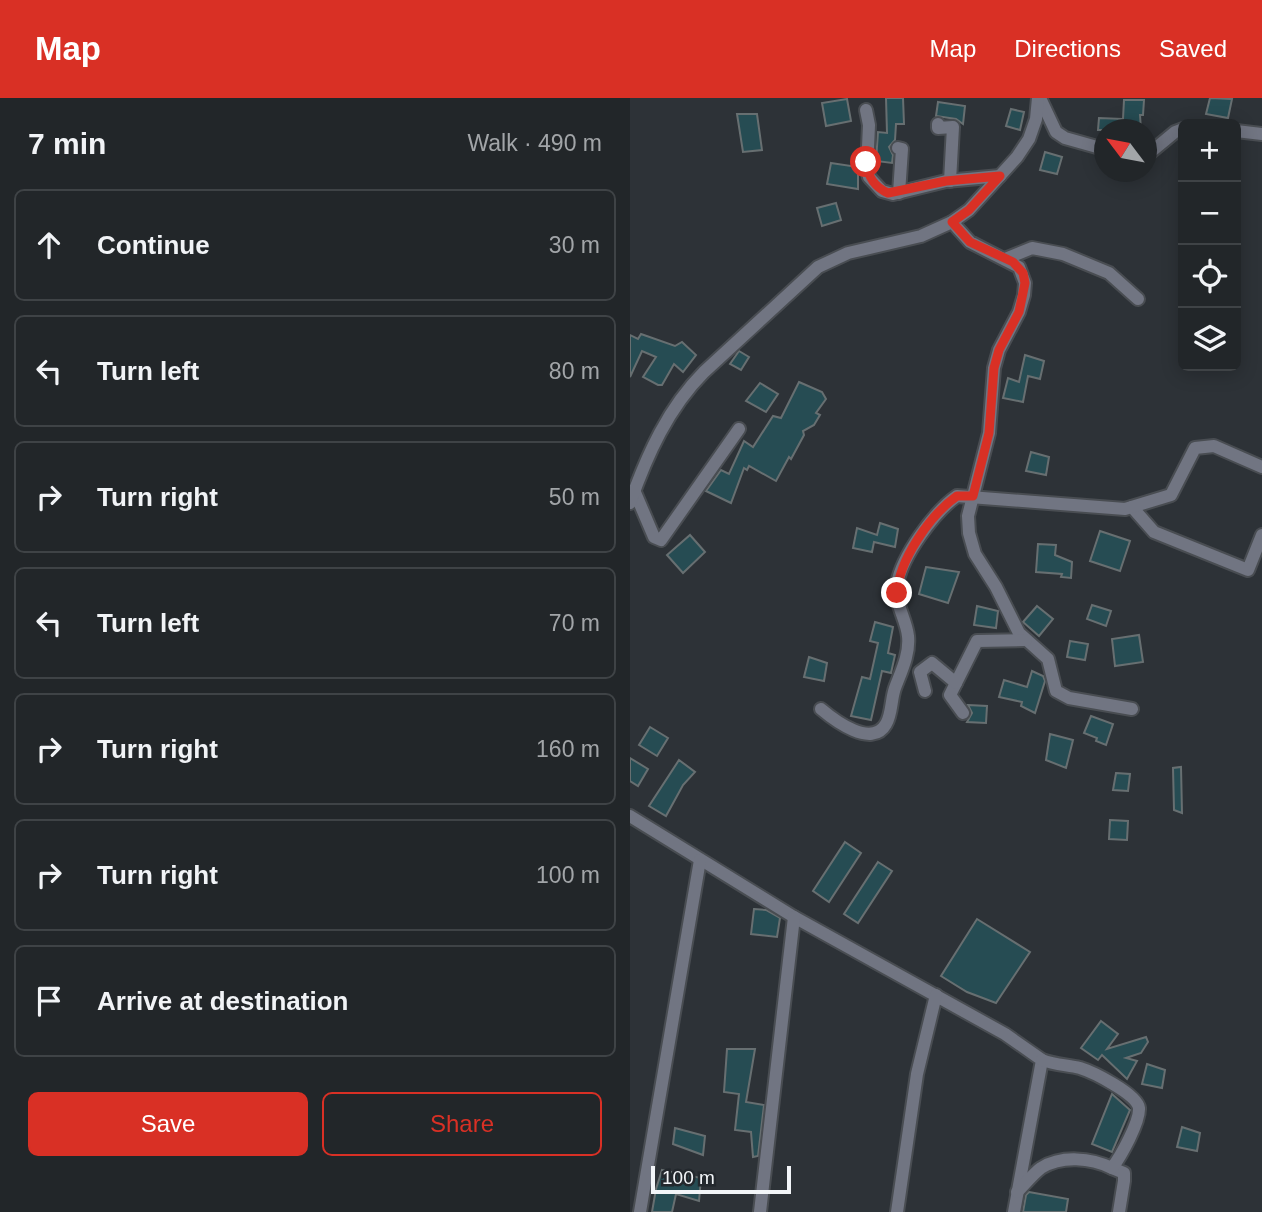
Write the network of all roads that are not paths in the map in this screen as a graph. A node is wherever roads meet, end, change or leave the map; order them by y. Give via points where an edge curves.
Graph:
1 (1039, 98) edge
2 (866, 110) dead end
3 (938, 124) dead end
4 (1178, 131) edge
5 (1241, 132) edge
6 (1262, 134) edge
7 (1094, 146) edge
8 (1157, 147) edge
9 (898, 148) dead end
10 (1000, 176) junction
11 (950, 181) junction
12 (899, 193) junction
13 (952, 222) junction
14 (1005, 259) junction
15 (1138, 299) dead end
16 (739, 429) dead end
17 (1262, 467) edge
18 (973, 496) junction
19 (632, 497) edge
20 (1132, 507) junction
21 (1262, 535) edge
22 (1026, 640) junction
23 (956, 683) junction
24 (925, 691) dead end
25 (821, 709) dead end
26 (1132, 709) dead end
27 (963, 713) dead end
28 (630, 816) edge
29 (700, 860) junction
30 (794, 917) junction
31 (936, 995) junction
32 (1042, 1060) junction
33 (1112, 1168) junction
34 (1017, 1192) junction
35 (640, 1212) edge
36 (760, 1212) edge
37 (897, 1212) edge
38 (1014, 1212) edge
39 (1119, 1212) edge

1 - 7 street via 1056,132
1 - 10 street via 1029,139
2 - 12 street via 869,177 882,191
3 - 11 street via 939,128 953,127
4 - 8 street
5 - 6 street
9 - 12 street via 902,149
10 - 11 street
10 - 13 street
11 - 12 street
13 - 14 street via 970,242
13 - 19 street via 922,236 835,257 818,267 692,384 646,459
14 - 15 street via 1032,248 1063,254 1109,273
14 - 18 street via 1023,273 1024,295 994,368 989,433
16 - 19 street via 661,540 654,537
17 - 20 street via 1214,446 1195,448 1171,495
18 - 20 street
18 - 22 street via 968,516 975,554
18 - 25 street via 957,496 938,512 901,572 897,593 908,636 907,652 888,722 868,733 850,729
20 - 21 street via 1154,532 1248,570
22 - 23 street via 977,641
22 - 26 street via 1048,659 1056,691 1069,698
23 - 24 street via 932,663 920,671
23 - 27 street via 950,695
28 - 29 street
29 - 30 street
29 - 35 street
30 - 31 street
30 - 36 street
31 - 32 street
31 - 37 street via 917,1074
32 - 33 street via 1095,1075 1138,1104 1135,1123
32 - 34 street
33 - 34 street via 1087,1159 1059,1161 1042,1167
33 - 39 street via 1124,1173
34 - 38 street

